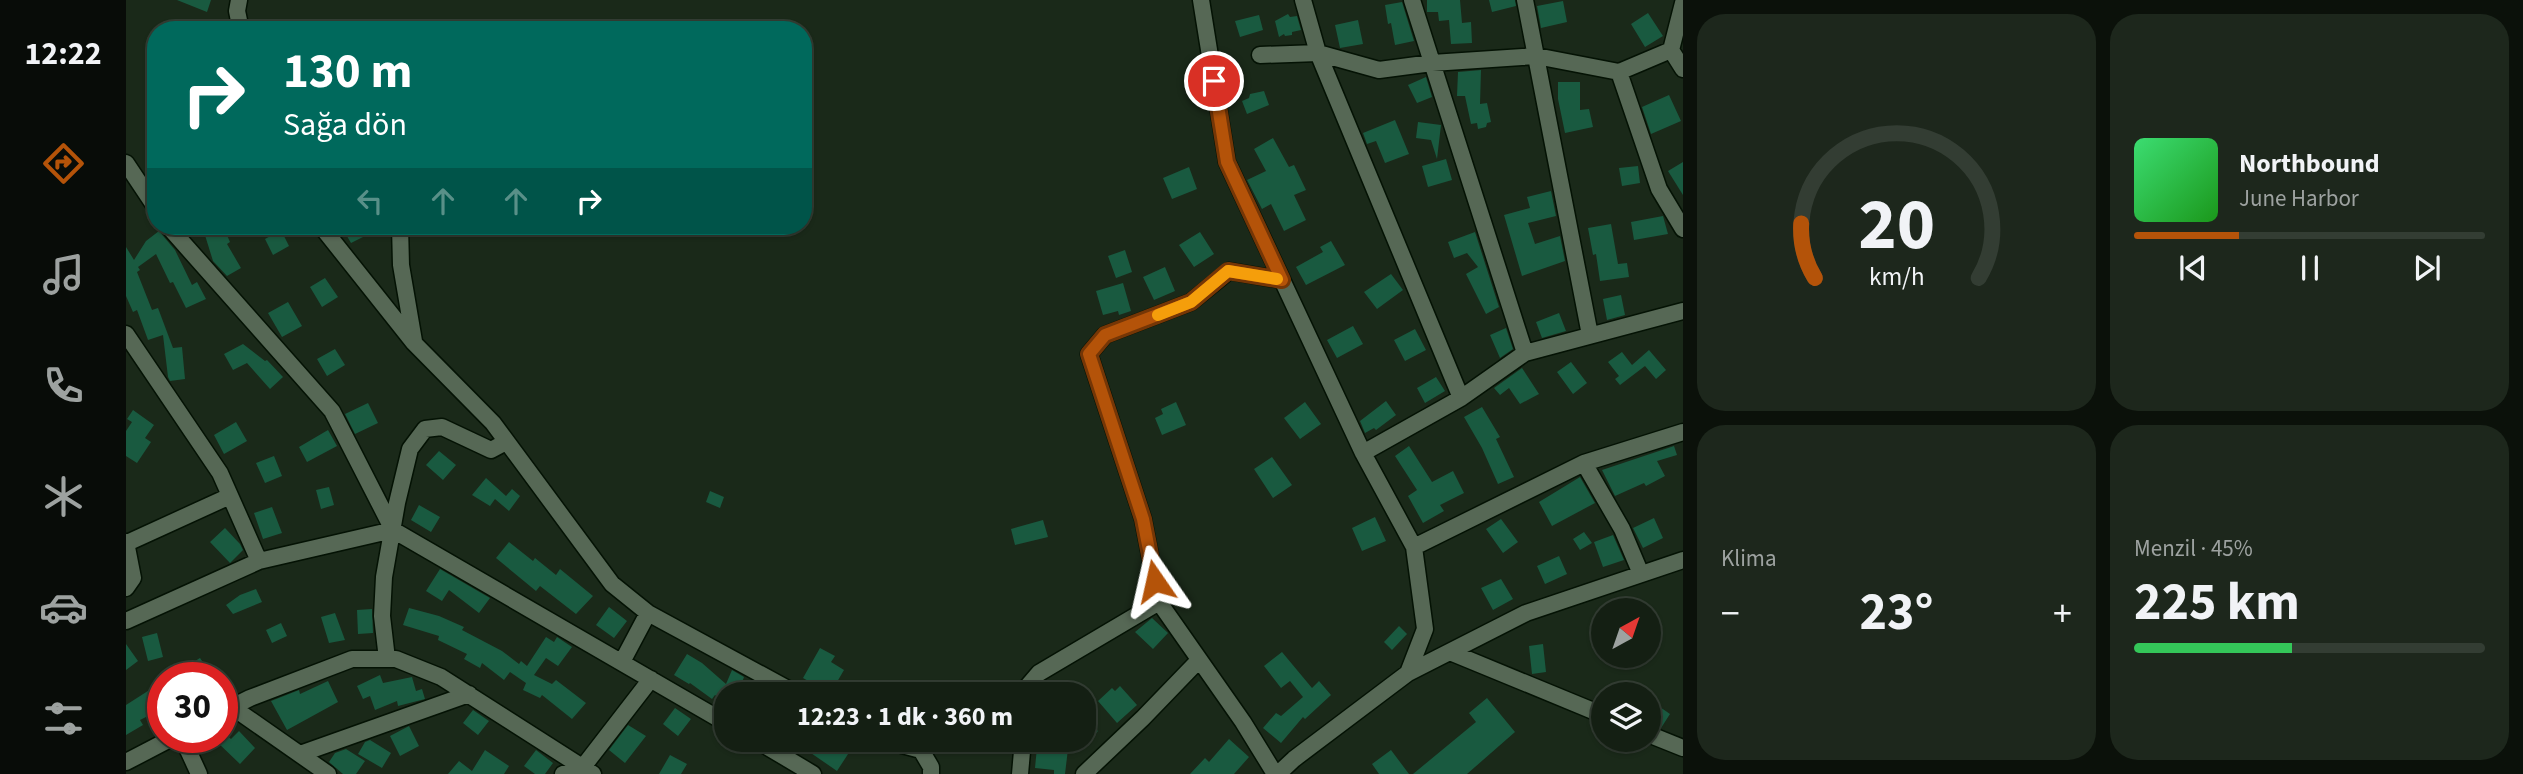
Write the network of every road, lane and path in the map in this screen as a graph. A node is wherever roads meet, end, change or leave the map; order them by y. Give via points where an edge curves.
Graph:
1 (239, 0) edge
2 (1201, 0) edge
3 (1303, 0) edge
4 (1412, 0) edge
5 (1525, 0) edge
6 (1683, 3) edge
7 (239, 21) edge
8 (1671, 50) junction
9 (1318, 53) junction
10 (1260, 55) dead end
11 (1536, 56) junction
12 (1432, 63) junction
13 (1683, 69) edge
14 (1619, 72) junction
15 (126, 163) edge
16 (147, 187) edge
17 (1683, 229) edge
18 (176, 235) edge
19 (327, 235) edge
20 (400, 235) edge
21 (1282, 280) junction
22 (1683, 311) edge
23 (126, 334) edge
24 (1590, 335) junction
25 (414, 344) junction
26 (1525, 353) junction
27 (1461, 398) junction
28 (1683, 432) edge
29 (506, 442) junction
30 (1363, 453) junction
31 (1584, 463) junction
32 (230, 496) junction
33 (393, 530) junction
34 (126, 543) edge
35 (1413, 547) junction
36 (1683, 560) edge
37 (259, 561) junction
38 (1641, 574) junction
39 (126, 588) edge
40 (1159, 602) junction
41 (648, 613) junction
42 (126, 621) edge
43 (1450, 652) junction
44 (387, 659) junction
45 (1199, 660) junction
46 (622, 662) junction
47 (1408, 673) junction
48 (651, 679) junction
49 (775, 682) edge
50 (1032, 682) edge
51 (469, 694) junction
52 (238, 706) edge
53 (1591, 710) edge
54 (714, 716) edge
55 (238, 717) edge
56 (1661, 739) edge
57 (1683, 748) edge
58 (147, 751) edge
59 (776, 752) edge
60 (922, 752) edge
61 (1022, 752) edge
62 (189, 753) edge
63 (300, 754) junction
64 (126, 762) edge
65 (1295, 766) edge
66 (588, 771) edge
67 (199, 774) edge
68 (328, 774) edge
69 (562, 774) edge
70 (813, 774) edge
71 (932, 774) edge
72 (1020, 774) edge
73 (1084, 774) edge
74 (1277, 774) edge

1 - 7 street
2 - 21 street via 1227,162
3 - 9 street
4 - 12 street
5 - 11 street
6 - 8 street
8 - 13 street
8 - 14 street
9 - 10 street
9 - 12 street via 1379,70
9 - 27 street
11 - 12 street
11 - 14 street
11 - 24 street
12 - 26 street
14 - 17 street via 1659,189
15 - 16 street
18 - 33 street via 332,411
19 - 25 street
20 - 25 street
21 - 30 street
21 - 40 street via 1228,271 1191,302 1105,335 1089,354 1143,519
22 - 24 street
23 - 32 street via 220,473
24 - 26 street
25 - 29 street
26 - 27 street
27 - 30 street
28 - 31 street
29 - 33 street via 491,450 442,427 425,429 410,449
29 - 41 street via 612,584
30 - 35 street
31 - 35 street
31 - 38 street
32 - 34 street
32 - 37 street
33 - 37 street
33 - 44 street via 382,616
33 - 46 street
34 - 39 street via 133,578
35 - 47 street via 1425,629
36 - 38 street
37 - 42 street
38 - 43 street via 1526,613
40 - 45 street
40 - 50 street
41 - 46 street
41 - 49 street
43 - 47 street
43 - 53 street
44 - 51 street via 441,677
44 - 52 street via 352,659
45 - 73 street
45 - 74 street
46 - 48 street
47 - 65 street
48 - 54 street
48 - 66 street
51 - 63 street
51 - 66 street
55 - 63 street
56 - 57 street
58 - 64 street
59 - 70 street
60 - 71 street
61 - 72 street
62 - 67 street
63 - 68 street
65 - 74 street
66 - 69 street

